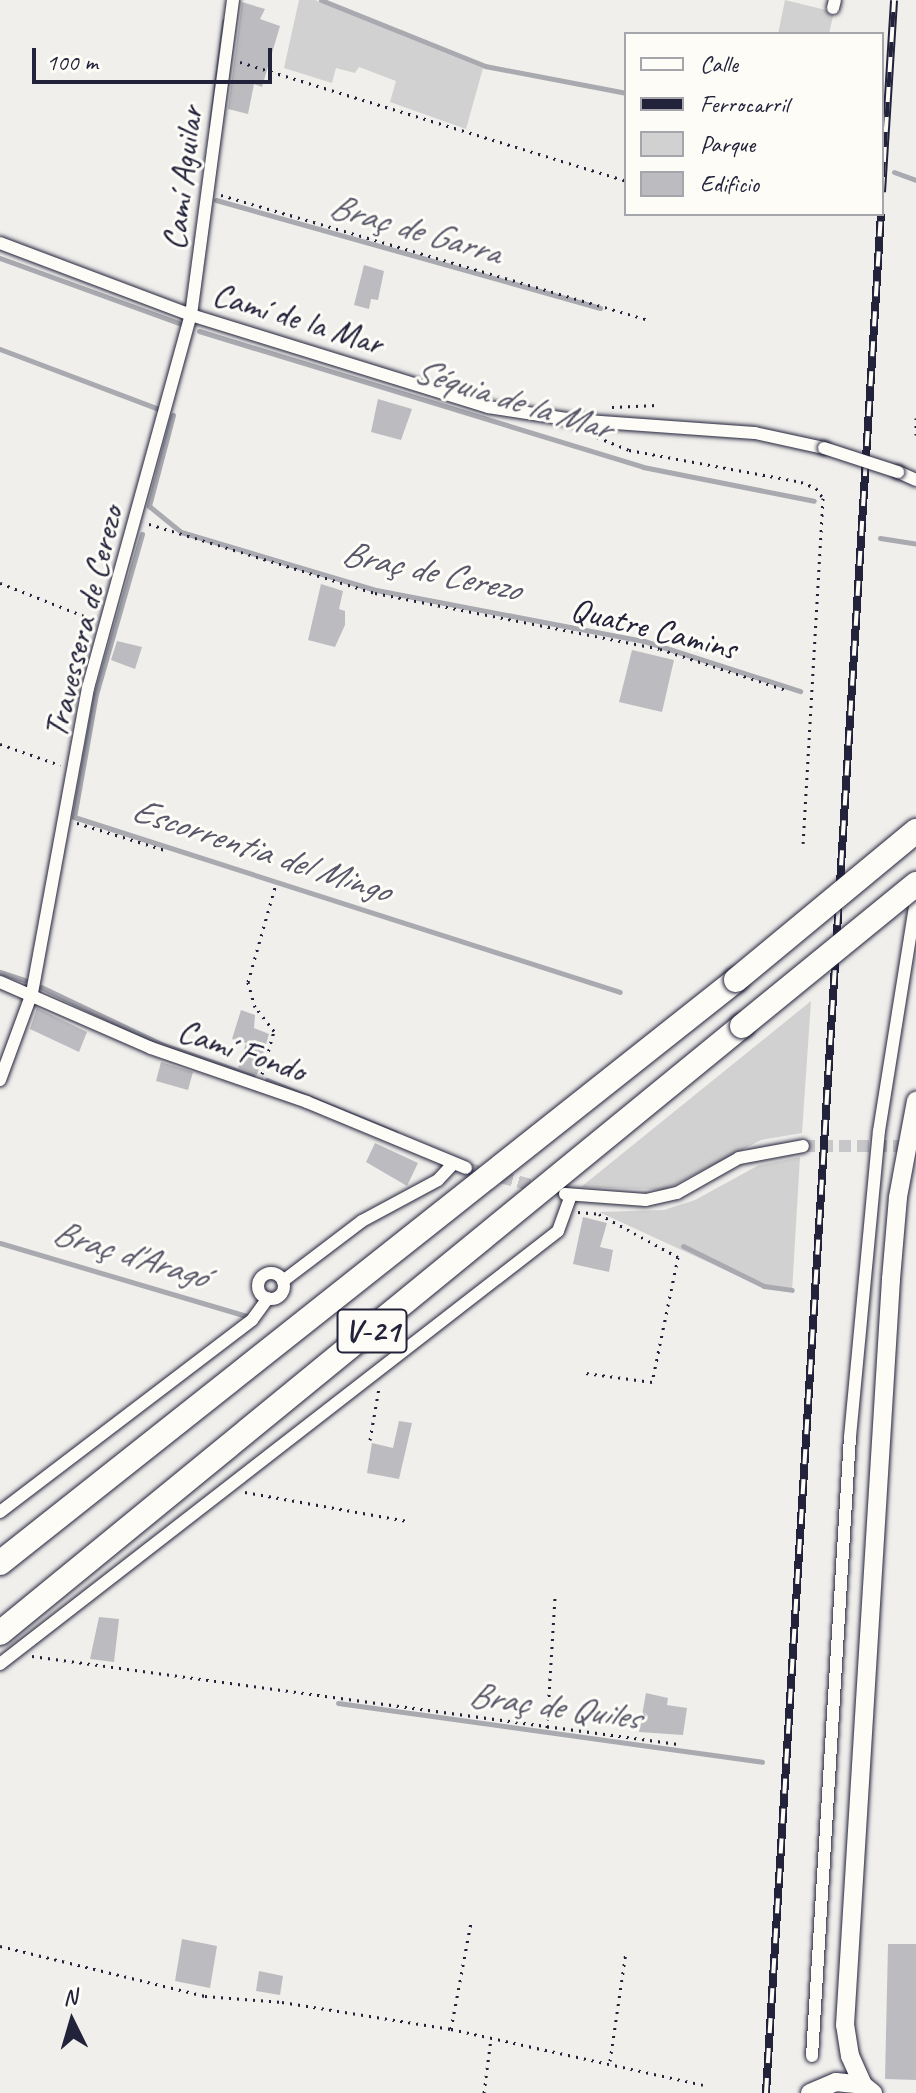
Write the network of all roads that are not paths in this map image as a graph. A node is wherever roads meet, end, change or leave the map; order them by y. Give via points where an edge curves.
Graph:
1 (233, 0) edge
2 (0, 243) edge
3 (191, 315) junction
4 (916, 480) edge
5 (916, 831) edge
6 (916, 884) edge
7 (916, 901) edge
8 (0, 982) edge
9 (32, 993) junction
10 (0, 1080) edge
11 (916, 1101) edge
12 (803, 1146) tunnel mouth
13 (283, 1281) junction
14 (268, 1298) junction
15 (0, 1512) edge
16 (0, 1563) edge
17 (0, 1633) edge
18 (0, 1664) edge
19 (812, 2056) dead end
20 (868, 2089) edge
21 (810, 2093) edge

1 - 3 street, Camí Aguilar
2 - 3 street, Camí de la Mar
3 - 4 street, Camí de la Mar, bridge via 488,407 587,421 755,433 824,448
3 - 9 street, Travessera de Cerezo via 88,688
5 - 16 highway, V-21, bridge via 736,980
6 - 17 highway, V-21, bridge
7 - 19 street via 879,1131 850,1437
8 - 9 street, Camí Fondo
9 - 10 street, Travessera de Cerezo
9 - 13 street, Camí Fondo via 151,1048 460,1166 362,1221
11 - 20 main road via 892,1265 845,2025 850,2056
12 - 18 street via 739,1158 677,1193 646,1200 568,1195 558,1231
13 - 14 street via 281,1294
13 - 14 street via 273,1273 261,1277 259,1289
14 - 15 street via 252,1320
20 - 21 main road via 836,2082

